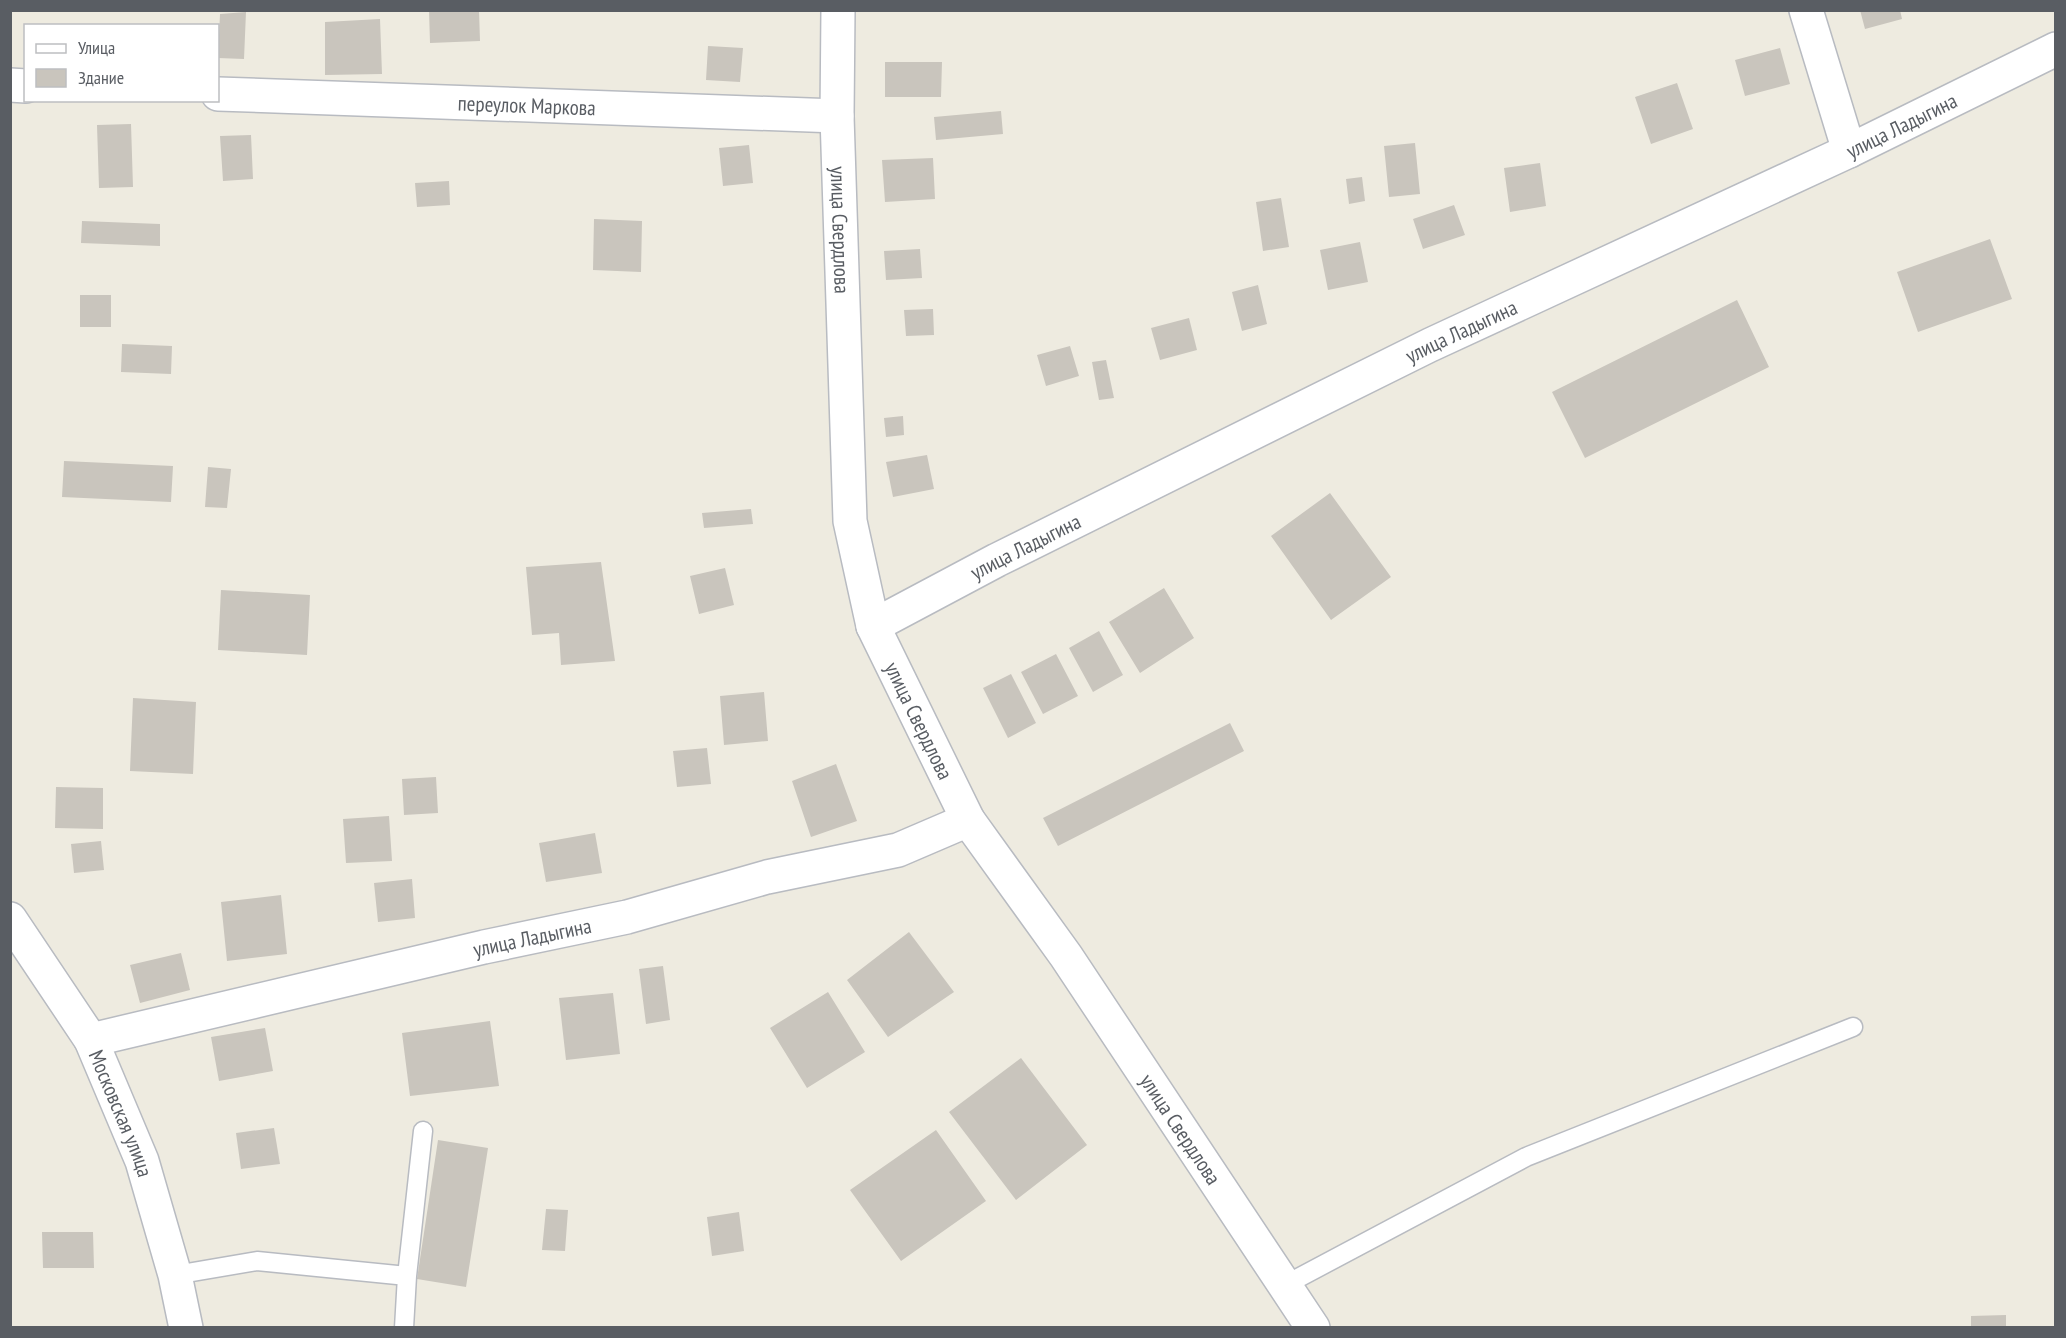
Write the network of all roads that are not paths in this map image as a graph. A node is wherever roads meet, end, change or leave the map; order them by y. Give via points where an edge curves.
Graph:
1 (838, 10) edge
2 (1806, 10) edge
3 (2055, 50) edge
4 (219, 94) edge
5 (837, 116) junction
6 (1849, 151) junction
7 (873, 626) junction
8 (968, 820) junction
9 (10, 919) edge
10 (1853, 1027) dead end
11 (91, 1040) junction
12 (423, 1131) dead end
13 (175, 1275) junction
14 (407, 1276) junction
15 (1285, 1284) junction
16 (186, 1328) edge
17 (404, 1328) edge
18 (1314, 1328) edge

1 - 5 street, улица Свердлова
2 - 6 street
3 - 6 street, улица Ладыгина
4 - 5 street, переулок Маркова
5 - 7 street, улица Свердлова via 850,521
6 - 7 street, улица Ладыгина via 1430,345 997,560
7 - 8 street, улица Свердлова
8 - 11 street, улица Ладыгина via 898,850 767,877 627,917
8 - 15 street, улица Свердлова via 1066,956
9 - 11 street, Московская улица
10 - 15 lane via 1526,1157
11 - 13 street, Московская улица via 142,1161
12 - 14 lane
13 - 14 lane via 257,1261
13 - 16 street, Московская улица
14 - 17 lane
15 - 18 street, улица Свердлова

